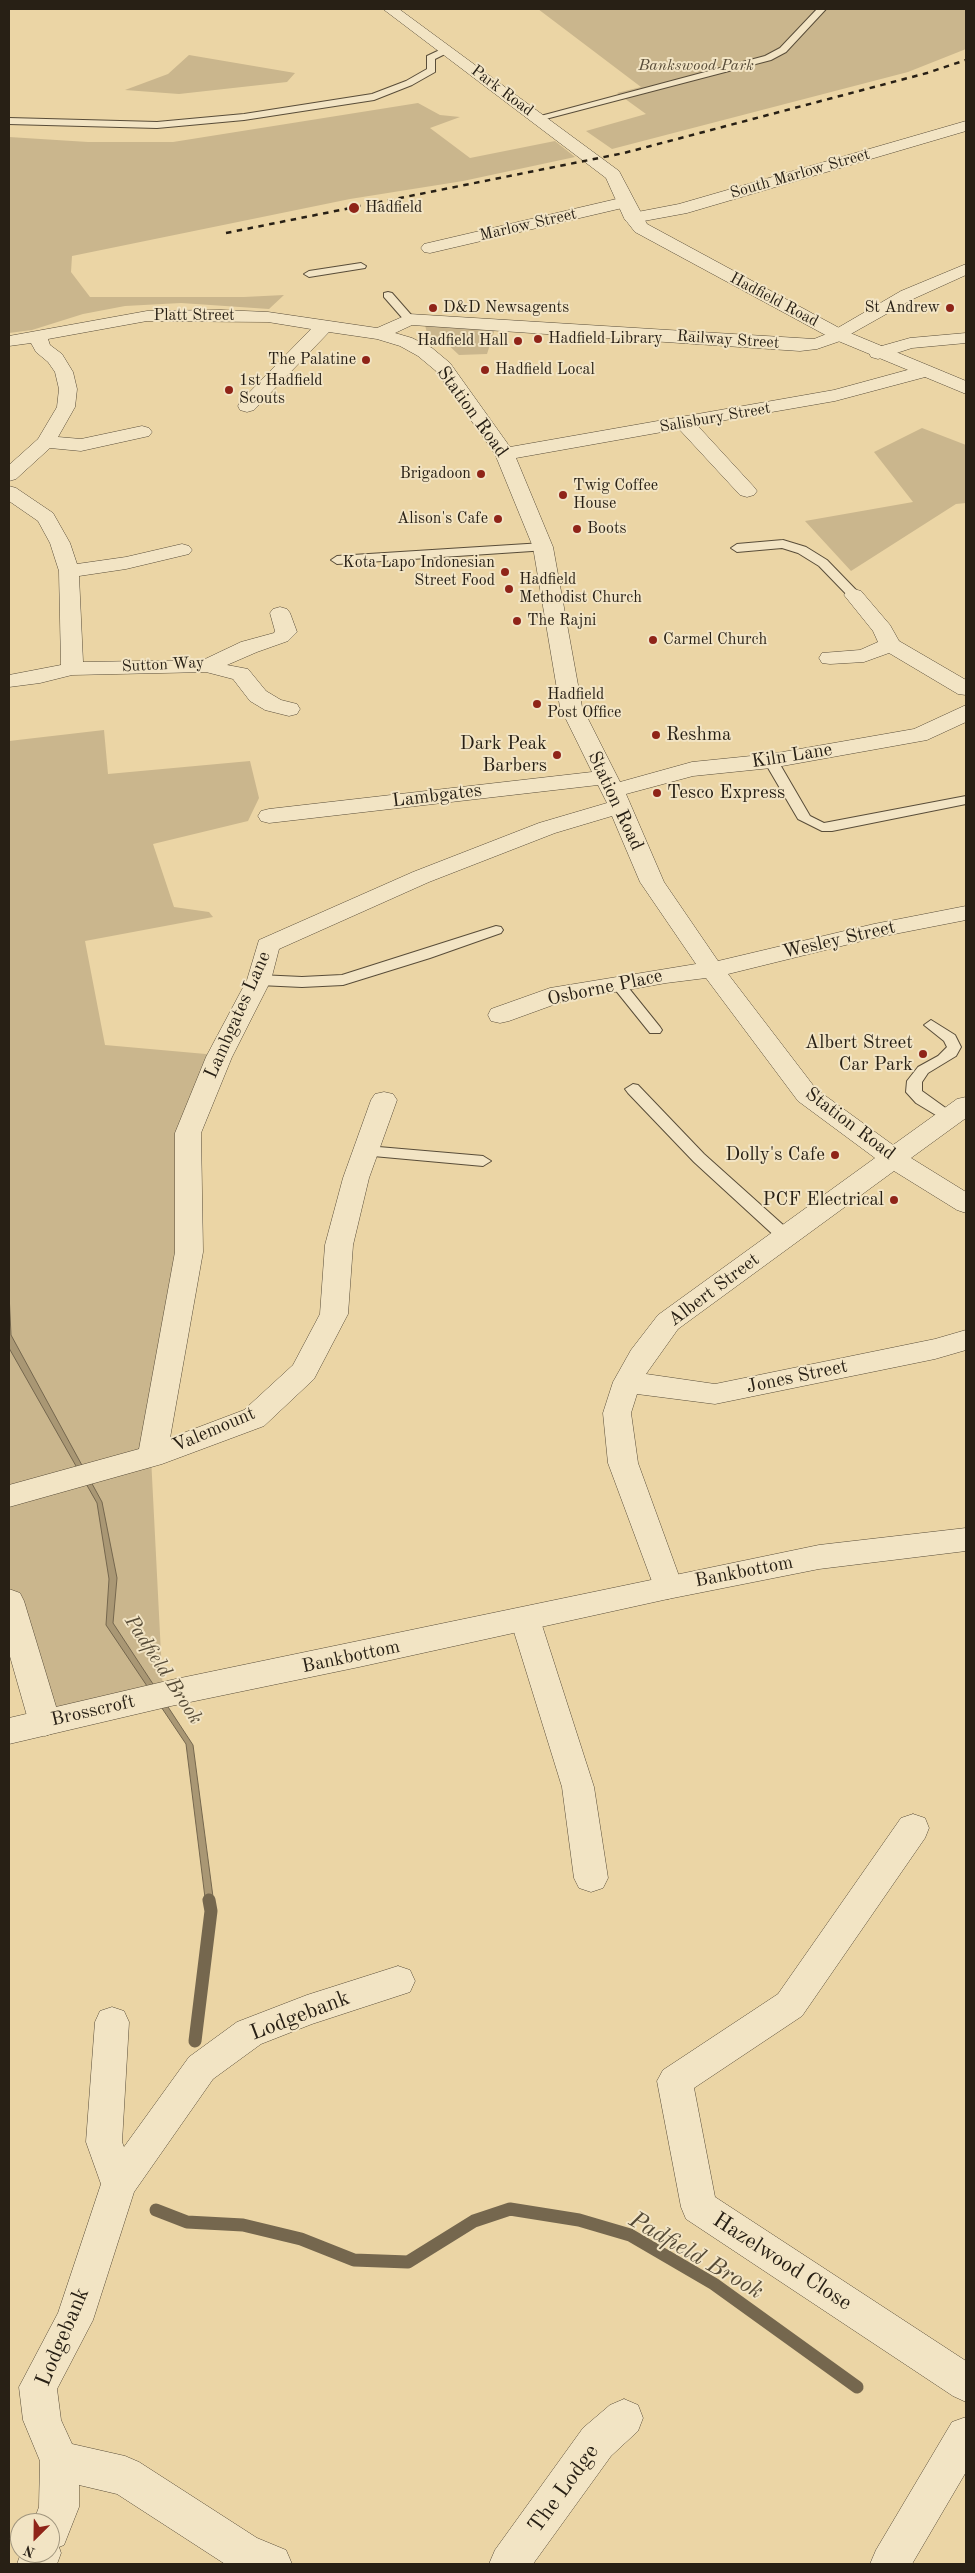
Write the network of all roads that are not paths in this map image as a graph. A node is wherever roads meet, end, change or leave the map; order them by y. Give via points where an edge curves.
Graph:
1 (390, 9) edge
2 (822, 9) edge
3 (446, 50) junction
4 (544, 117) junction
5 (9, 121) edge
6 (966, 126) edge
7 (613, 175) joint
8 (625, 202) junction
9 (633, 218) junction
10 (430, 248) dead end
11 (362, 266) dead end
12 (966, 268) edge
13 (309, 274) dead end
14 (388, 295) dead end
15 (409, 319) junction
16 (325, 325) junction
17 (379, 334) junction
18 (839, 335) junction
19 (38, 337) junction
20 (966, 338) edge
21 (9, 341) edge
22 (878, 353) junction
23 (922, 372) junction
24 (966, 388) edge
25 (247, 406) dead end
26 (685, 424) junction
27 (142, 432) dead end
28 (46, 442) junction
29 (505, 454) junction
30 (9, 475) edge
31 (747, 491) dead end
32 (9, 492) edge
33 (543, 547) junction
34 (737, 548) dead end
35 (182, 550) dead end
36 (338, 560) dead end
37 (69, 571) junction
38 (854, 595) joint
39 (280, 613) dead end
40 (890, 645) junction
41 (830, 658) dead end
42 (206, 666) junction
43 (72, 669) junction
44 (9, 681) edge
45 (966, 689) edge
46 (289, 710) dead end
47 (966, 712) edge
48 (771, 761) junction
49 (613, 792) junction
50 (966, 800) edge
51 (269, 816) dead end
52 (966, 913) edge
53 (496, 930) dead end
54 (712, 970) junction
55 (258, 980) junction
56 (618, 984) junction
57 (500, 1014) dead end
58 (931, 1025) dead end
59 (655, 1030) dead end
60 (633, 1089) dead end
61 (384, 1100) dead end
62 (957, 1111) edge
63 (367, 1151) junction
64 (894, 1159) junction
65 (483, 1161) dead end
66 (966, 1204) edge
67 (785, 1236) junction
68 (966, 1340) edge
69 (627, 1382) junction
70 (152, 1456) junction
71 (9, 1496) edge
72 (966, 1540) edge
73 (668, 1587) junction
74 (9, 1601) edge
75 (525, 1619) junction
76 (164, 1695) joint
77 (45, 1723) junction
78 (9, 1731) edge
79 (913, 1828) dead end
80 (591, 1878) dead end
81 (398, 1981) dead end
82 (112, 2022) dead end
83 (119, 2184) junction
84 (966, 2383) edge
85 (624, 2418) dead end
86 (966, 2436) edge
87 (59, 2461) junction
88 (57, 2513) edge
89 (272, 2564) edge
90 (509, 2564) edge
91 (890, 2564) edge

1 - 3 street, Park Road
2 - 4 lane via 783,50 768,58
3 - 4 street, Park Road
3 - 5 lane via 430,58 432,70 374,97 244,117 156,125
4 - 7 street, Park Road via 564,139
6 - 9 street, South Marlow Street via 681,208
7 - 8 street, Hadfield Road
8 - 9 street, Hadfield Road
8 - 10 street, Marlow Street
9 - 18 street, Hadfield Road via 641,228 675,248
11 - 13 lane
12 - 18 street, Railway Street via 907,295
14 - 15 lane
15 - 17 street
15 - 18 street, Railway Street via 800,344 816,344
16 - 17 street, Platt Street
16 - 19 street, Platt Street via 259,317 147,316
16 - 25 street
17 - 29 street, Station Road via 406,342 443,367
18 - 22 street, Hadfield Road
19 - 21 street, Platt Street
19 - 28 street via 42,348 55,358 64,372 68,389 66,407
20 - 22 street via 904,344
22 - 23 street, Hadfield Road
23 - 24 street, Hadfield Road
23 - 26 street, Salisbury Street via 835,396
26 - 29 street, Salisbury Street
26 - 31 street
27 - 28 street via 81,445
28 - 30 street
29 - 33 street, Station Road
32 - 37 street via 46,517 60,543
33 - 36 lane
33 - 49 street, Station Road via 571,707
34 - 38 lane via 783,544 802,550 823,563
35 - 37 street via 126,563
37 - 43 street
38 - 40 street via 884,629
39 - 42 street, Sutton Way via 286,632 282,637 248,647
40 - 41 street via 864,656
40 - 45 street
42 - 43 street, Sutton Way
42 - 46 street via 240,674 258,696
43 - 44 street, Sutton Way
47 - 48 street, Kiln Lane via 919,735
48 - 49 street, Kiln Lane via 692,769
48 - 50 lane via 805,819 822,827
49 - 51 street, Lambgates
49 - 54 street, Station Road via 652,882
49 - 55 street, Lambgates Lane via 547,828 422,877 268,945
52 - 54 street, Wesley Street via 874,931
53 - 55 lane via 343,980
54 - 56 street, Osborne Place
54 - 64 street, Station Road via 807,1095
55 - 70 street, Lambgates Lane via 219,1057 188,1133 189,1252
56 - 57 street, Osborne Place via 559,994
56 - 59 lane
58 - 62 lane via 950,1038 954,1047 943,1059 923,1070 915,1081 914,1092 921,1100
60 - 67 lane via 700,1158
61 - 63 street, Valemount
62 - 64 street, Albert Street
63 - 65 lane
63 - 70 street, Valemount via 356,1178 339,1245 334,1314 304,1372 254,1418
64 - 66 street, Station Road
64 - 67 street, Albert Street
67 - 69 street, Albert Street via 668,1322 641,1357
68 - 69 street, Jones Street via 715,1394
69 - 73 street, Albert Street via 617,1413 623,1462
70 - 71 street, Valemount
72 - 73 street, Bankbottom via 819,1557
73 - 75 street, Bankbottom
74 - 77 street
75 - 76 street, Bankbottom
75 - 80 street via 578,1787
76 - 77 street, Brosscroft
77 - 78 street, Brosscroft
79 - 84 street, Hazelwood Close via 790,2006 675,2082 699,2207
81 - 83 street, Lodgebank via 307,2010 249,2033 201,2068
82 - 83 street via 104,2142
83 - 87 street, Lodgebank via 74,2320 38,2387 42,2420
85 - 90 street, The Lodge via 597,2442
86 - 91 street
87 - 88 street, Lodgebank
87 - 89 street via 124,2476 245,2554

